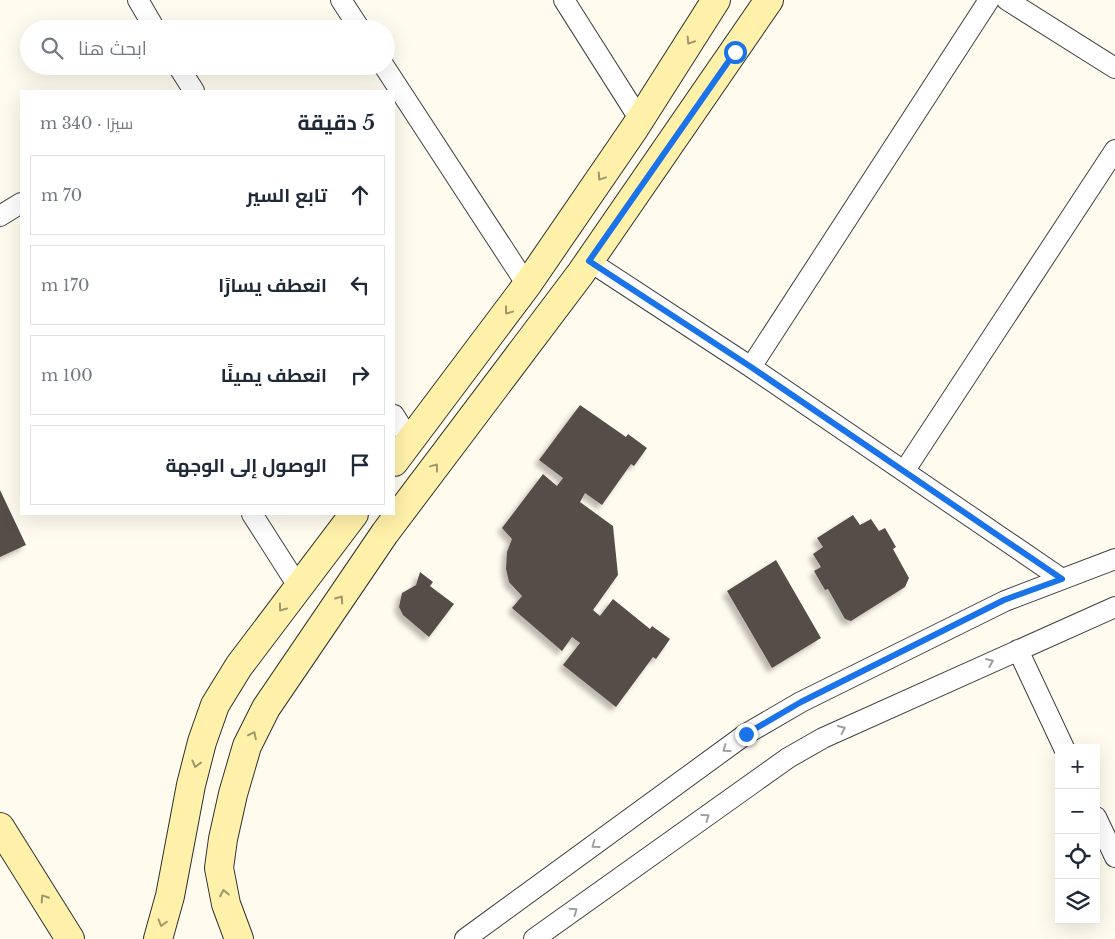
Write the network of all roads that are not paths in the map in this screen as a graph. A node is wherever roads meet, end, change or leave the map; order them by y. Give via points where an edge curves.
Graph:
1 (138, 0) edge
2 (341, 0) edge
3 (564, 0) edge
4 (716, 0) edge
5 (989, 0) edge
6 (1007, 0) edge
7 (759, 4) edge
8 (150, 20) edge
9 (354, 20) edge
10 (1115, 68) edge
11 (183, 75) edge
12 (390, 75) edge
13 (192, 90) edge
14 (640, 120) junction
15 (1115, 150) edge
16 (20, 204) edge
17 (0, 216) edge
18 (589, 261) junction
19 (527, 285) junction
20 (751, 367) junction
21 (395, 420) edge
22 (402, 452) edge
23 (905, 470) junction
24 (253, 515) edge
25 (353, 515) edge
26 (1115, 559) edge
27 (1062, 579) junction
28 (298, 586) junction
29 (1115, 606) edge
30 (1018, 650) junction
31 (1062, 744) edge
32 (1100, 825) edge
33 (0, 827) edge
34 (1115, 857) edge
35 (70, 939) edge
36 (158, 939) edge
37 (239, 939) edge
38 (465, 939) edge
39 (534, 939) edge

1 - 8 street
2 - 9 street
3 - 14 street
4 -> 14 street
5 - 20 street
6 - 10 street
7 - 18 street
11 - 13 street
12 - 19 street
14 -> 19 street
15 - 23 street
16 - 17 street
18 - 20 street
37 -> 18 street via 226,904 219,868 233,794 247,746 266,708 385,533
19 -> 22 street
20 - 23 street
21 - 22 street
23 - 27 street
24 - 28 street
25 - 28 street
26 - 27 street
27 -> 38 street via 1004,600 801,702 746,734
28 -> 36 street via 215,705 191,785 170,896
29 - 30 street
30 - 31 street
39 -> 30 street via 788,758 823,738
32 - 34 street
35 -> 33 street

